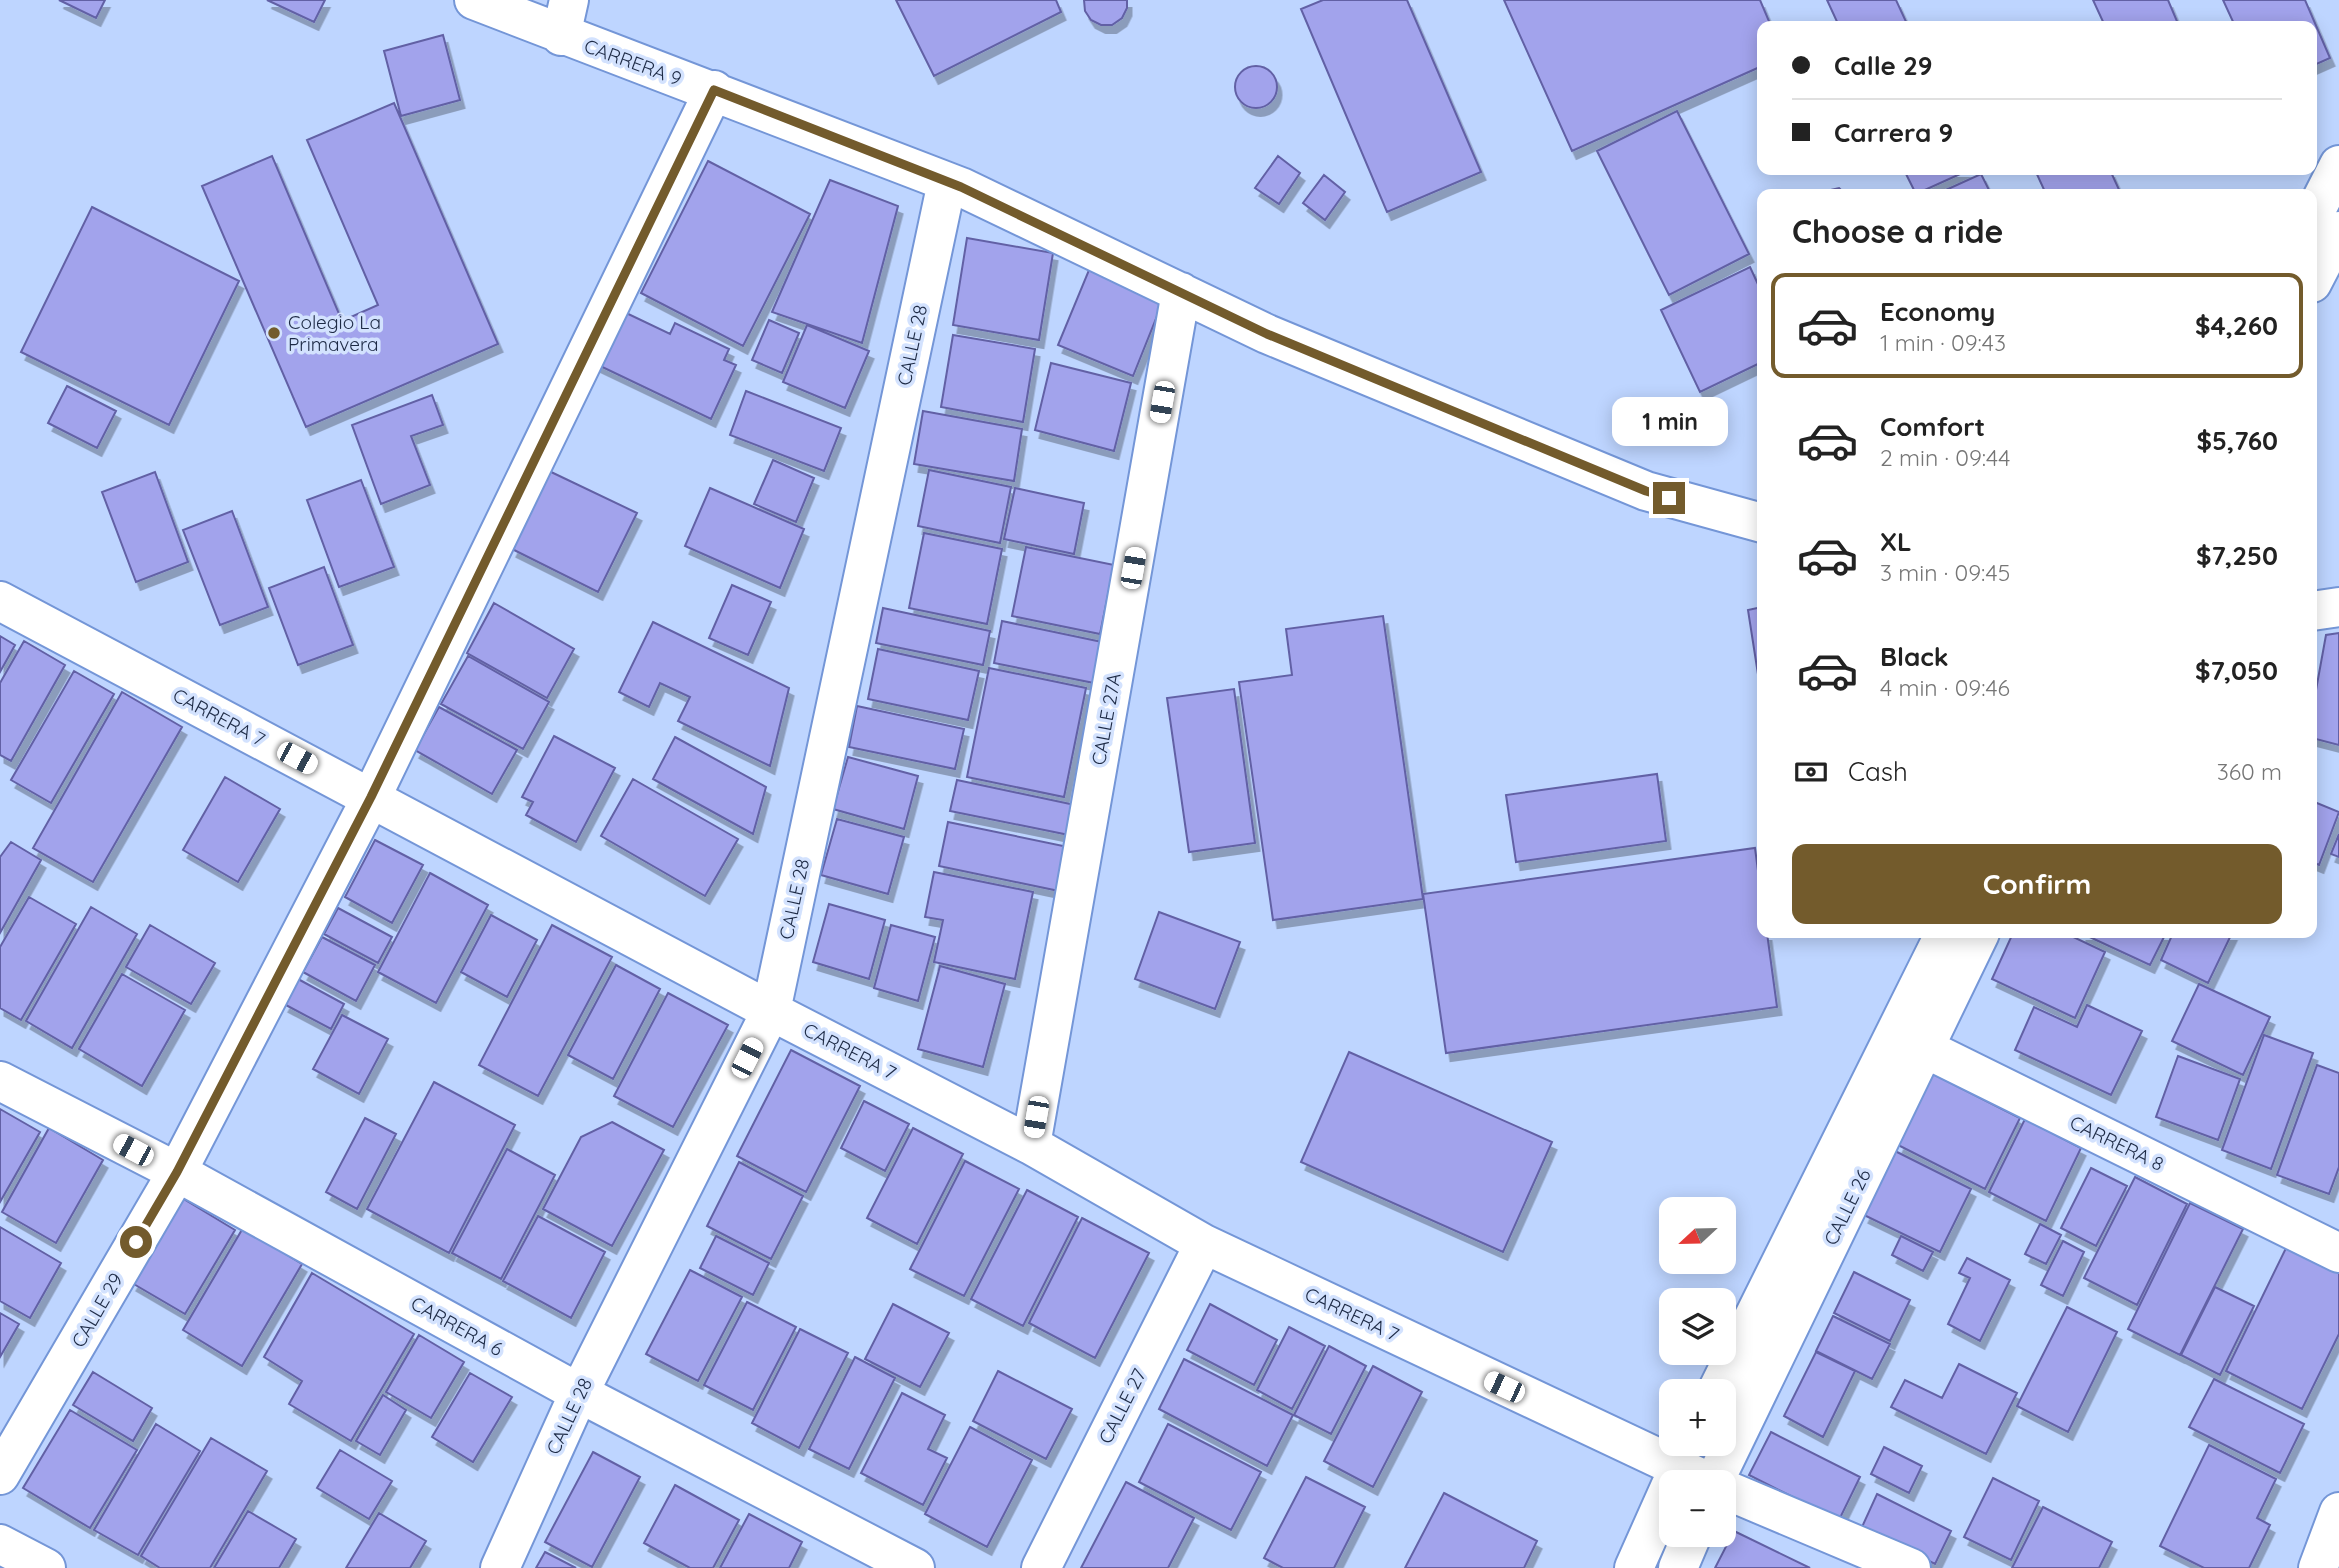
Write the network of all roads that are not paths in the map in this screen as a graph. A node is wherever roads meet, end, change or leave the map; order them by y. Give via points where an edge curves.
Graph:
1 (474, 0) edge
2 (565, 18) edge
3 (714, 90) junction
4 (2339, 165) edge
5 (947, 182) junction
6 (2317, 208) edge
7 (2339, 231) edge
8 (2317, 273) edge
9 (1181, 292) junction
10 (1757, 522) edge
11 (0, 601) edge
12 (2339, 607) edge
13 (2317, 610) edge
14 (371, 797) junction
15 (1943, 938) edge
16 (1977, 938) edge
17 (771, 1011) junction
18 (1909, 1041) junction
19 (0, 1081) edge
20 (1031, 1145) junction
21 (177, 1172) junction
22 (1204, 1244) junction
23 (2339, 1252) edge
24 (1724, 1379) edge
25 (579, 1393) junction
26 (1678, 1470) edge
27 (1719, 1470) edge
28 (0, 1475) edge
29 (1736, 1494) edge
30 (2339, 1512) edge
31 (1659, 1520) edge
32 (0, 1544) edge
33 (1687, 1547) edge
34 (46, 1568) edge
35 (500, 1568) edge
36 (915, 1568) edge
37 (1041, 1568) edge
38 (1634, 1568) edge
39 (1678, 1568) edge
40 (1911, 1568) edge
41 (2318, 1568) edge

1 - 2 street, CARRERA 9
2 - 3 street, CARRERA 9
3 - 5 street, CARRERA 9
3 - 14 street, CALLE 29
4 - 6 street
5 - 9 street, CARRERA 9
5 - 17 street, CALLE 28
7 - 8 street
9 - 10 street, CARRERA 9 via 1267,334 1646,491
9 - 20 street, CALLE 27A
11 - 14 street, CARRERA 7
12 - 13 street
14 - 17 street, CARRERA 7
14 - 21 street, CALLE 29
15 - 18 street, CALLE 26
16 - 18 street, CALLE 26
17 - 20 street, CARRERA 7
17 - 25 street, CALLE 28
18 - 23 street, CARRERA 8
18 - 24 street, CALLE 26
18 - 27 street, CALLE 26
19 - 21 street, CARRERA 6
20 - 22 street, CARRERA 7
21 - 25 street, CARRERA 6
21 - 28 street, CALLE 29
22 - 26 street, CARRERA 7
22 - 37 street, CALLE 27
25 - 35 street, CALLE 28
25 - 36 street, CARRERA 6
29 - 40 street
30 - 41 street
31 - 38 street
32 - 34 street
33 - 39 street

